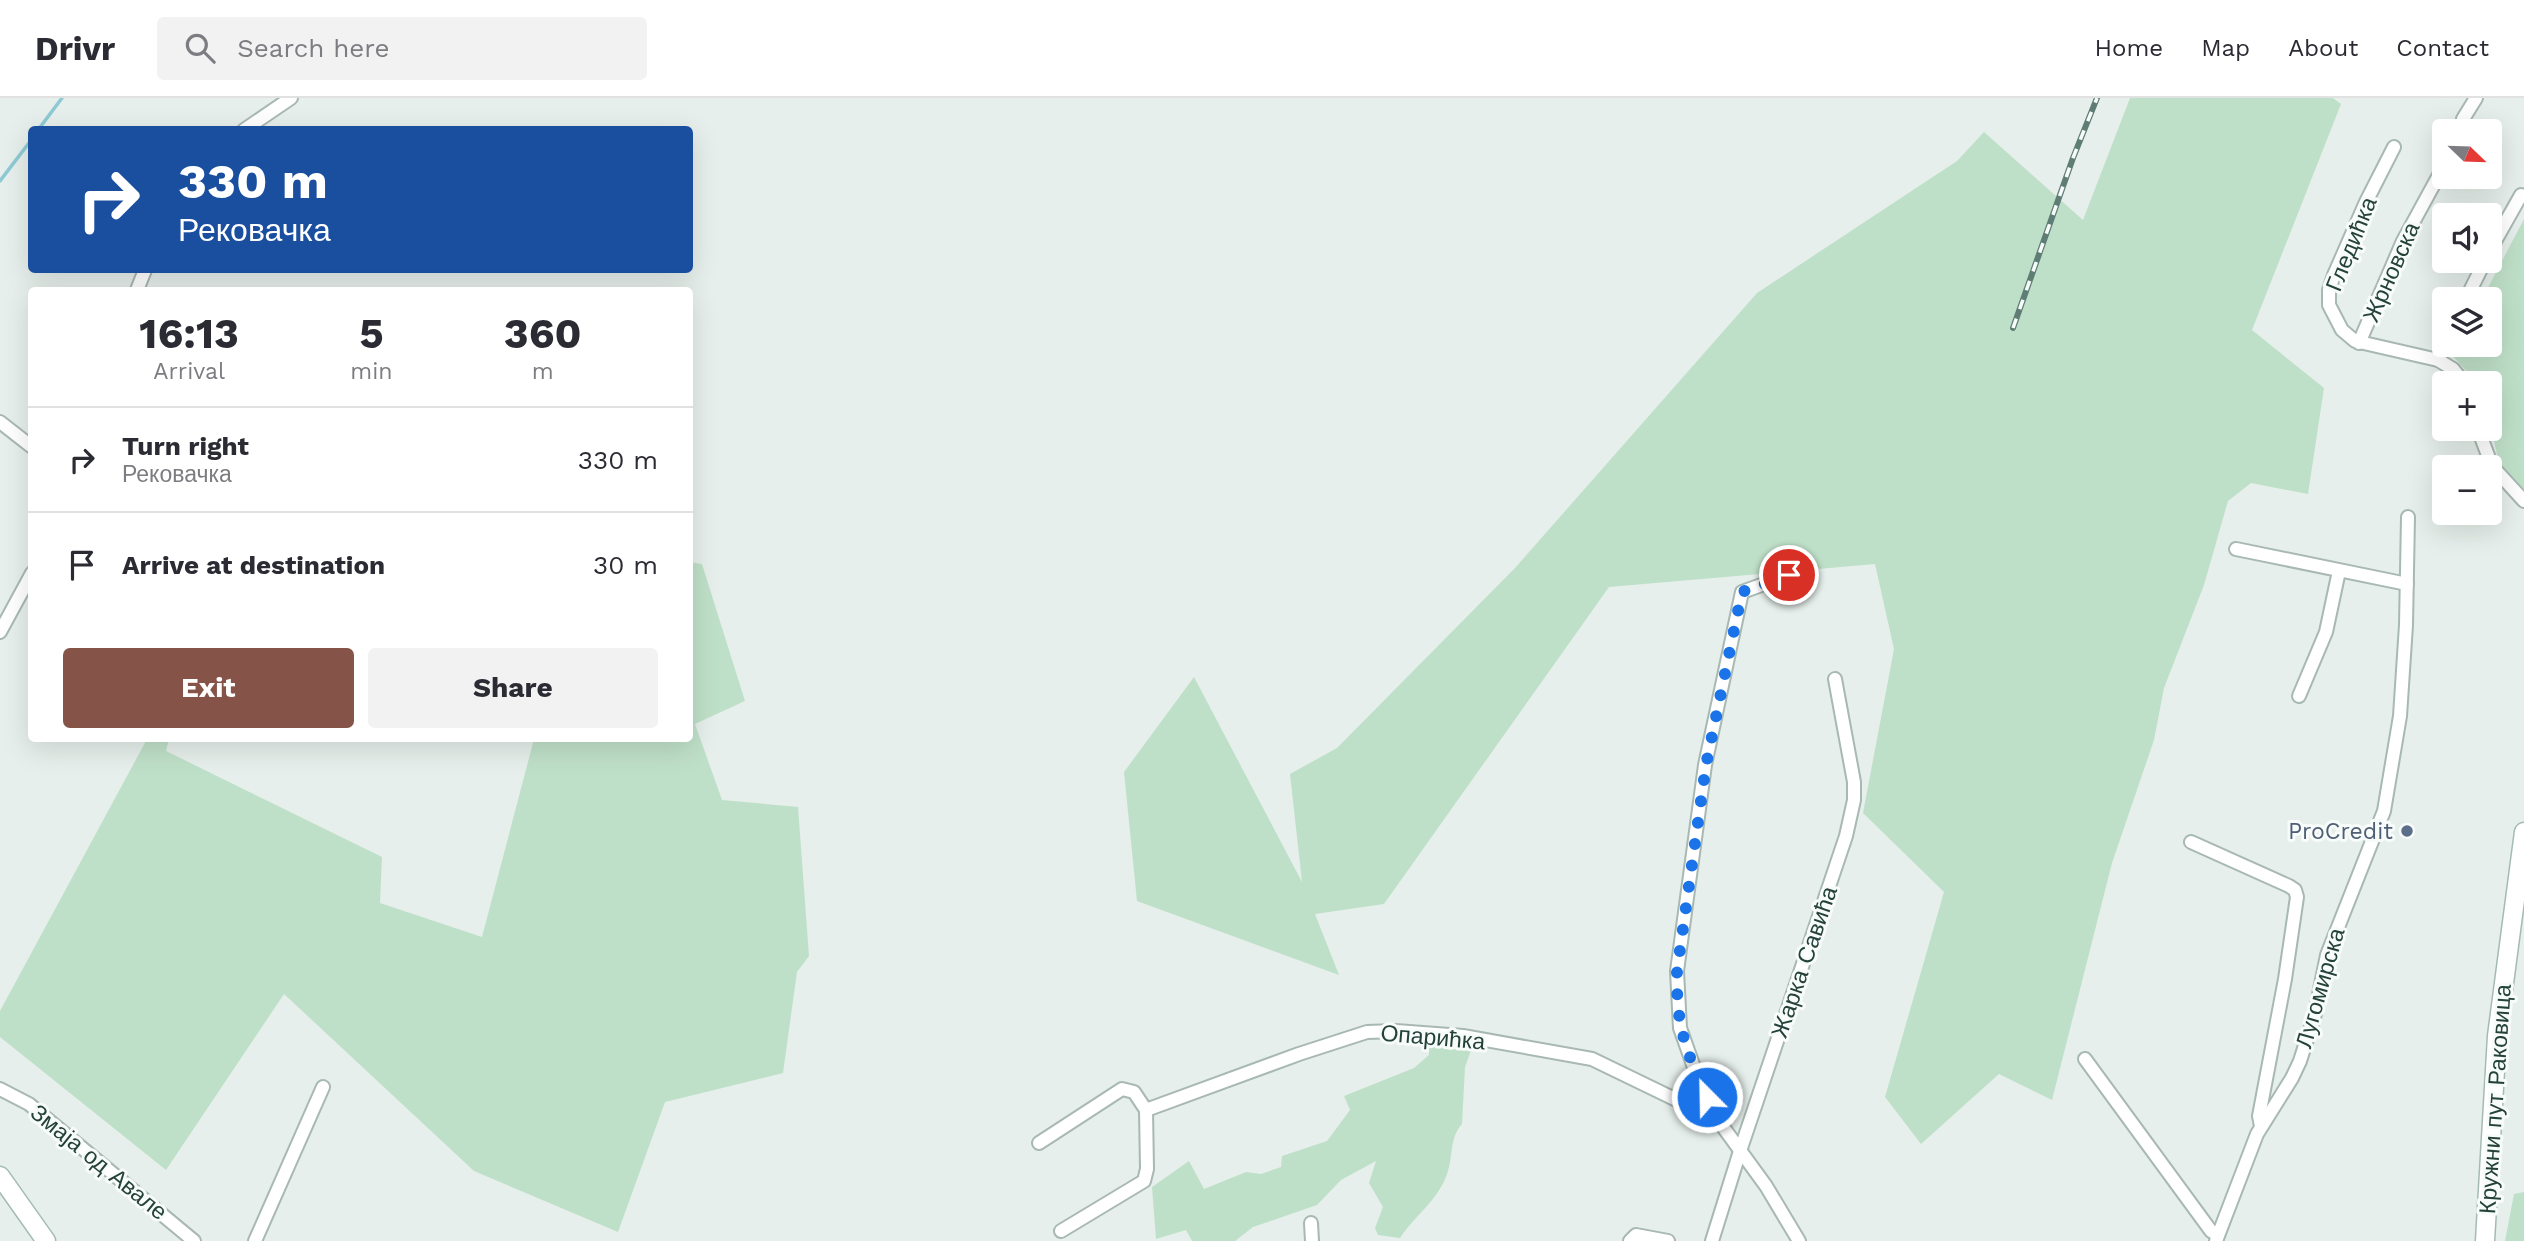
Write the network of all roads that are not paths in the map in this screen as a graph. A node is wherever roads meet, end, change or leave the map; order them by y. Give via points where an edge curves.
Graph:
1 (291, 98) edge
2 (2476, 98) edge
3 (2463, 119) dead end
4 (250, 126) edge
5 (2394, 147) dead end
6 (2432, 188) edge
7 (2521, 195) dead end
8 (2502, 229) edge
9 (2359, 343) junction
10 (2439, 357) edge
11 (2438, 360) junction
12 (2454, 371) edge
13 (0, 422) edge
14 (2482, 441) edge
15 (28, 444) edge
16 (2524, 501) edge
17 (2407, 517) dead end
18 (2236, 549) dead end
19 (2339, 571) junction
20 (1789, 575) dead end
21 (28, 580) edge
22 (2407, 584) junction
23 (0, 632) edge
24 (1835, 679) dead end
25 (2299, 696) dead end
26 (2524, 832) edge
27 (2191, 842) dead end
28 (2085, 1059) dead end
29 (323, 1087) dead end
30 (0, 1089) edge
31 (1146, 1110) junction
32 (1718, 1120) junction
33 (2261, 1126) junction
34 (1040, 1143) dead end
35 (1740, 1151) junction
36 (0, 1176) edge
37 (1311, 1223) dead end
38 (1061, 1231) dead end
39 (2217, 1238) edge
40 (46, 1241) edge
41 (194, 1241) edge
42 (255, 1241) edge
43 (1312, 1241) edge
44 (1630, 1241) edge
45 (1668, 1241) edge
46 (1712, 1241) edge
47 (1799, 1241) edge
48 (2485, 1241) edge

1 - 4 street
2 - 3 street
5 - 9 street, Гледићка via 2329,290 2329,305 2342,330
6 - 9 street, Жрновска via 2403,241
7 - 8 street
9 - 11 street
10 - 11 street
11 - 12 street
13 - 15 street
14 - 16 street via 2491,466
17 - 22 street, Лугомирска
18 - 19 street
19 - 22 street
19 - 25 street via 2326,632
20 - 32 street via 1742,592 1707,755 1677,971 1679,1028
21 - 23 street
22 - 33 street, Лугомирска via 2400,716 2384,811 2327,955 2300,1061
24 - 35 street, Жарка Савића via 1854,800 1828,894
26 - 48 main road, Кружни пут Раковица via 2497,1036
27 - 33 street via 2289,886 2297,897 2259,1116
28 - 39 street
29 - 42 street
30 - 41 street, Змаја од Авале via 29,1104
31 - 32 street, Опарићка via 1367,1032 1396,1031 1463,1036 1592,1059
31 - 34 street via 1134,1092 1122,1089
31 - 38 street via 1144,1181
32 - 35 street
33 - 39 street, Лугомирска
35 - 46 street, Жарка Савића
35 - 47 street
36 - 40 main road
37 - 43 street
44 - 45 street via 1640,1235

